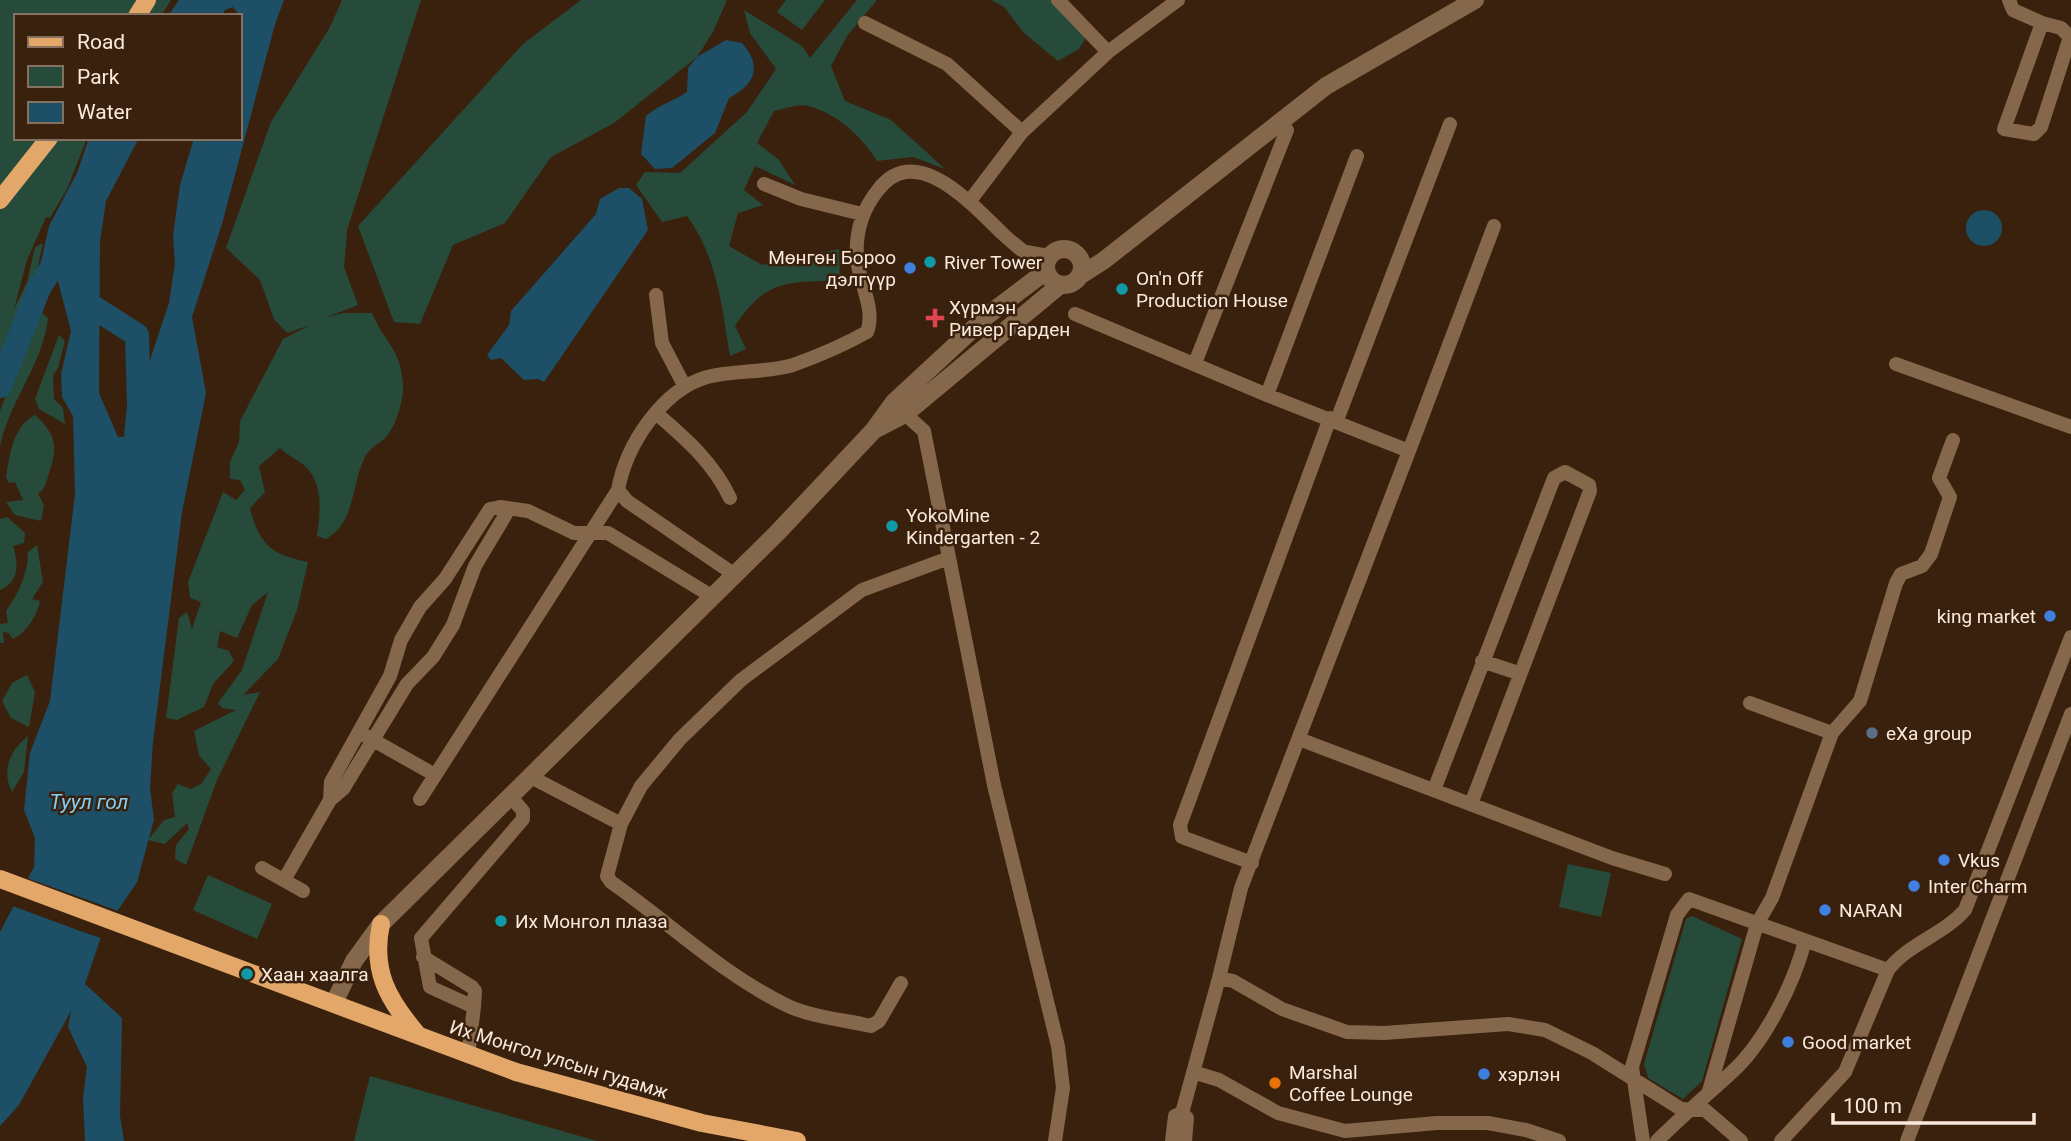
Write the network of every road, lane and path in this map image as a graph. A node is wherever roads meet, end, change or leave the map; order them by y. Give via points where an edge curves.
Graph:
1 (1058, 0) edge
2 (1475, 0) edge
3 (2009, 0) edge
4 (1174, 1) edge
5 (865, 23) dead end
6 (2042, 23) junction
7 (1108, 52) junction
8 (1450, 124) dead end
9 (1287, 130) dead end
10 (1022, 132) junction
11 (48, 140) edge
12 (1357, 156) dead end
13 (764, 184) dead end
14 (0, 200) edge
15 (969, 202) junction
16 (862, 214) junction
17 (1494, 226) dead end
18 (1119, 248) junction
19 (1078, 255) junction
20 (1047, 265) junction
21 (1081, 275) junction
22 (1060, 285) junction
23 (656, 295) dead end
24 (1075, 314) dead end
25 (1195, 363) junction
26 (1896, 364) dead end
27 (684, 385) junction
28 (1267, 395) junction
29 (656, 413) junction
30 (905, 414) junction
31 (1334, 419) junction
32 (2071, 428) edge
33 (873, 431) junction
34 (1953, 440) dead end
35 (1409, 451) junction
36 (618, 490) junction
37 (730, 498) dead end
38 (509, 509) junction
39 (590, 534) junction
40 (949, 558) junction
41 (735, 575) junction
42 (713, 597) junction
43 (2071, 637) edge
44 (1482, 661) junction
45 (1518, 673) junction
46 (1750, 704) dead end
47 (2071, 714) edge
48 (358, 732) junction
49 (1832, 733) junction
50 (1299, 739) junction
51 (373, 740) junction
52 (435, 775) junction
53 (531, 777) junction
54 (1434, 790) junction
55 (512, 797) junction
56 (420, 799) dead end
57 (330, 800) junction
58 (1471, 804) junction
59 (621, 824) junction
60 (1252, 863) junction
61 (262, 868) dead end
62 (1665, 874) dead end
63 (0, 879) edge
64 (284, 880) junction
65 (303, 891) dead end
66 (381, 924) junction
67 (1757, 924) junction
68 (1805, 941) junction
69 (424, 957) junction
70 (1888, 970) junction
71 (1219, 978) junction
72 (901, 983) dead end
73 (334, 1003) junction
74 (474, 1006) junction
75 (420, 1038) junction
76 (468, 1056) junction
77 (1192, 1072) junction
78 (1631, 1080) junction
79 (1709, 1091) junction
80 (1687, 1111) junction
81 (1182, 1112) junction
82 (797, 1141) edge
83 (1055, 1141) edge
84 (1172, 1141) edge
85 (1185, 1141) edge
86 (1559, 1141) edge
87 (1643, 1141) edge
88 (1657, 1141) edge
89 (1741, 1141) edge
90 (1782, 1141) edge
91 (1907, 1141) edge

1 - 7 street
2 - 18 street via 1325,86
3 - 6 street via 2013,10
4 - 7 street
5 - 10 street via 947,64
6 - 6 street via 2008,117 2004,129 2034,134 2041,127 2070,37 2061,28
7 - 10 street
8 - 31 street
9 - 25 street
10 - 15 street
11 - 14 main road
12 - 28 street
13 - 16 street via 801,199
15 - 16 street via 935,177 910,172 886,179
15 - 20 street via 1021,251
16 - 27 street via 857,260 870,316 867,331 791,365
17 - 35 street
18 - 19 street
18 - 21 street
19 - 20 street via 1066,248
19 - 21 street
20 - 22 street via 1051,280
20 - 33 street via 894,401
21 - 22 street via 1072,284
22 - 30 street
23 - 27 street via 662,343
24 - 25 street
25 - 28 street
26 - 32 street
27 - 29 street
28 - 31 street
29 - 36 street via 622,466
29 - 37 street via 719,475
30 - 33 street
30 - 40 street via 924,431
31 - 35 street
31 - 60 street via 1180,825 1182,836
33 - 41 street
34 - 49 street via 1939,478 1950,497 1931,554 1922,566 1901,573 1860,701
35 - 50 street
36 - 39 street
36 - 41 street via 627,501
38 - 39 street
38 - 48 street via 486,512 445,579 420,607 401,640 390,676
38 - 51 street via 475,566 453,625 433,657 407,684
39 - 42 street via 608,533
39 - 52 street
40 - 59 street via 862,590 741,680 680,739 642,786
40 - 83 street via 994,785 1058,1046 1063,1088
41 - 42 street
42 - 53 street
43 - 70 street via 1965,910 1954,923 1899,956
44 - 45 street
44 - 45 street via 1554,478 1565,472 1589,485 1590,491
44 - 54 street
45 - 58 street
46 - 49 street
47 - 91 street
48 - 51 street
48 - 57 street via 331,782
49 - 67 street via 1772,898
50 - 54 street
50 - 60 street
51 - 52 street
51 - 57 street via 343,789
52 - 56 street
53 - 55 street
53 - 59 street
54 - 58 street
55 - 66 street
55 - 69 street via 523,810 523,819 424,931
57 - 64 street
58 - 62 street
59 - 72 street via 608,868 611,882 719,964 789,1007 871,1026 879,1021
60 - 71 street via 1241,888
61 - 64 street
63 - 73 main road, Их Монгол улсын гудамж
64 - 65 street
66 - 73 street via 354,961
66 - 75 main road via 377,953 382,982
67 - 68 street
67 - 78 street via 1692,898 1681,907
67 - 79 street
68 - 70 street
68 - 79 street via 1772,1017 1734,1070
69 - 74 street via 472,987
69 - 74 street via 431,989
70 - 90 street via 1845,1072
71 - 77 street
71 - 78 street via 1283,1009 1347,1032 1508,1024 1545,1030 1592,1053
73 - 75 main road, Их Монгол улсын гудамж
74 - 76 street
75 - 76 main road, Их Монгол улсын гудамж
76 - 82 main road, Их Монгол улсын гудамж via 632,1105
77 - 81 street
77 - 86 street via 1219,1080 1278,1113 1345,1131 1488,1123
78 - 80 street
78 - 87 street
79 - 80 street
80 - 88 street
80 - 89 street via 1705,1110
81 - 84 street via 1175,1116
81 - 85 street via 1187,1118

